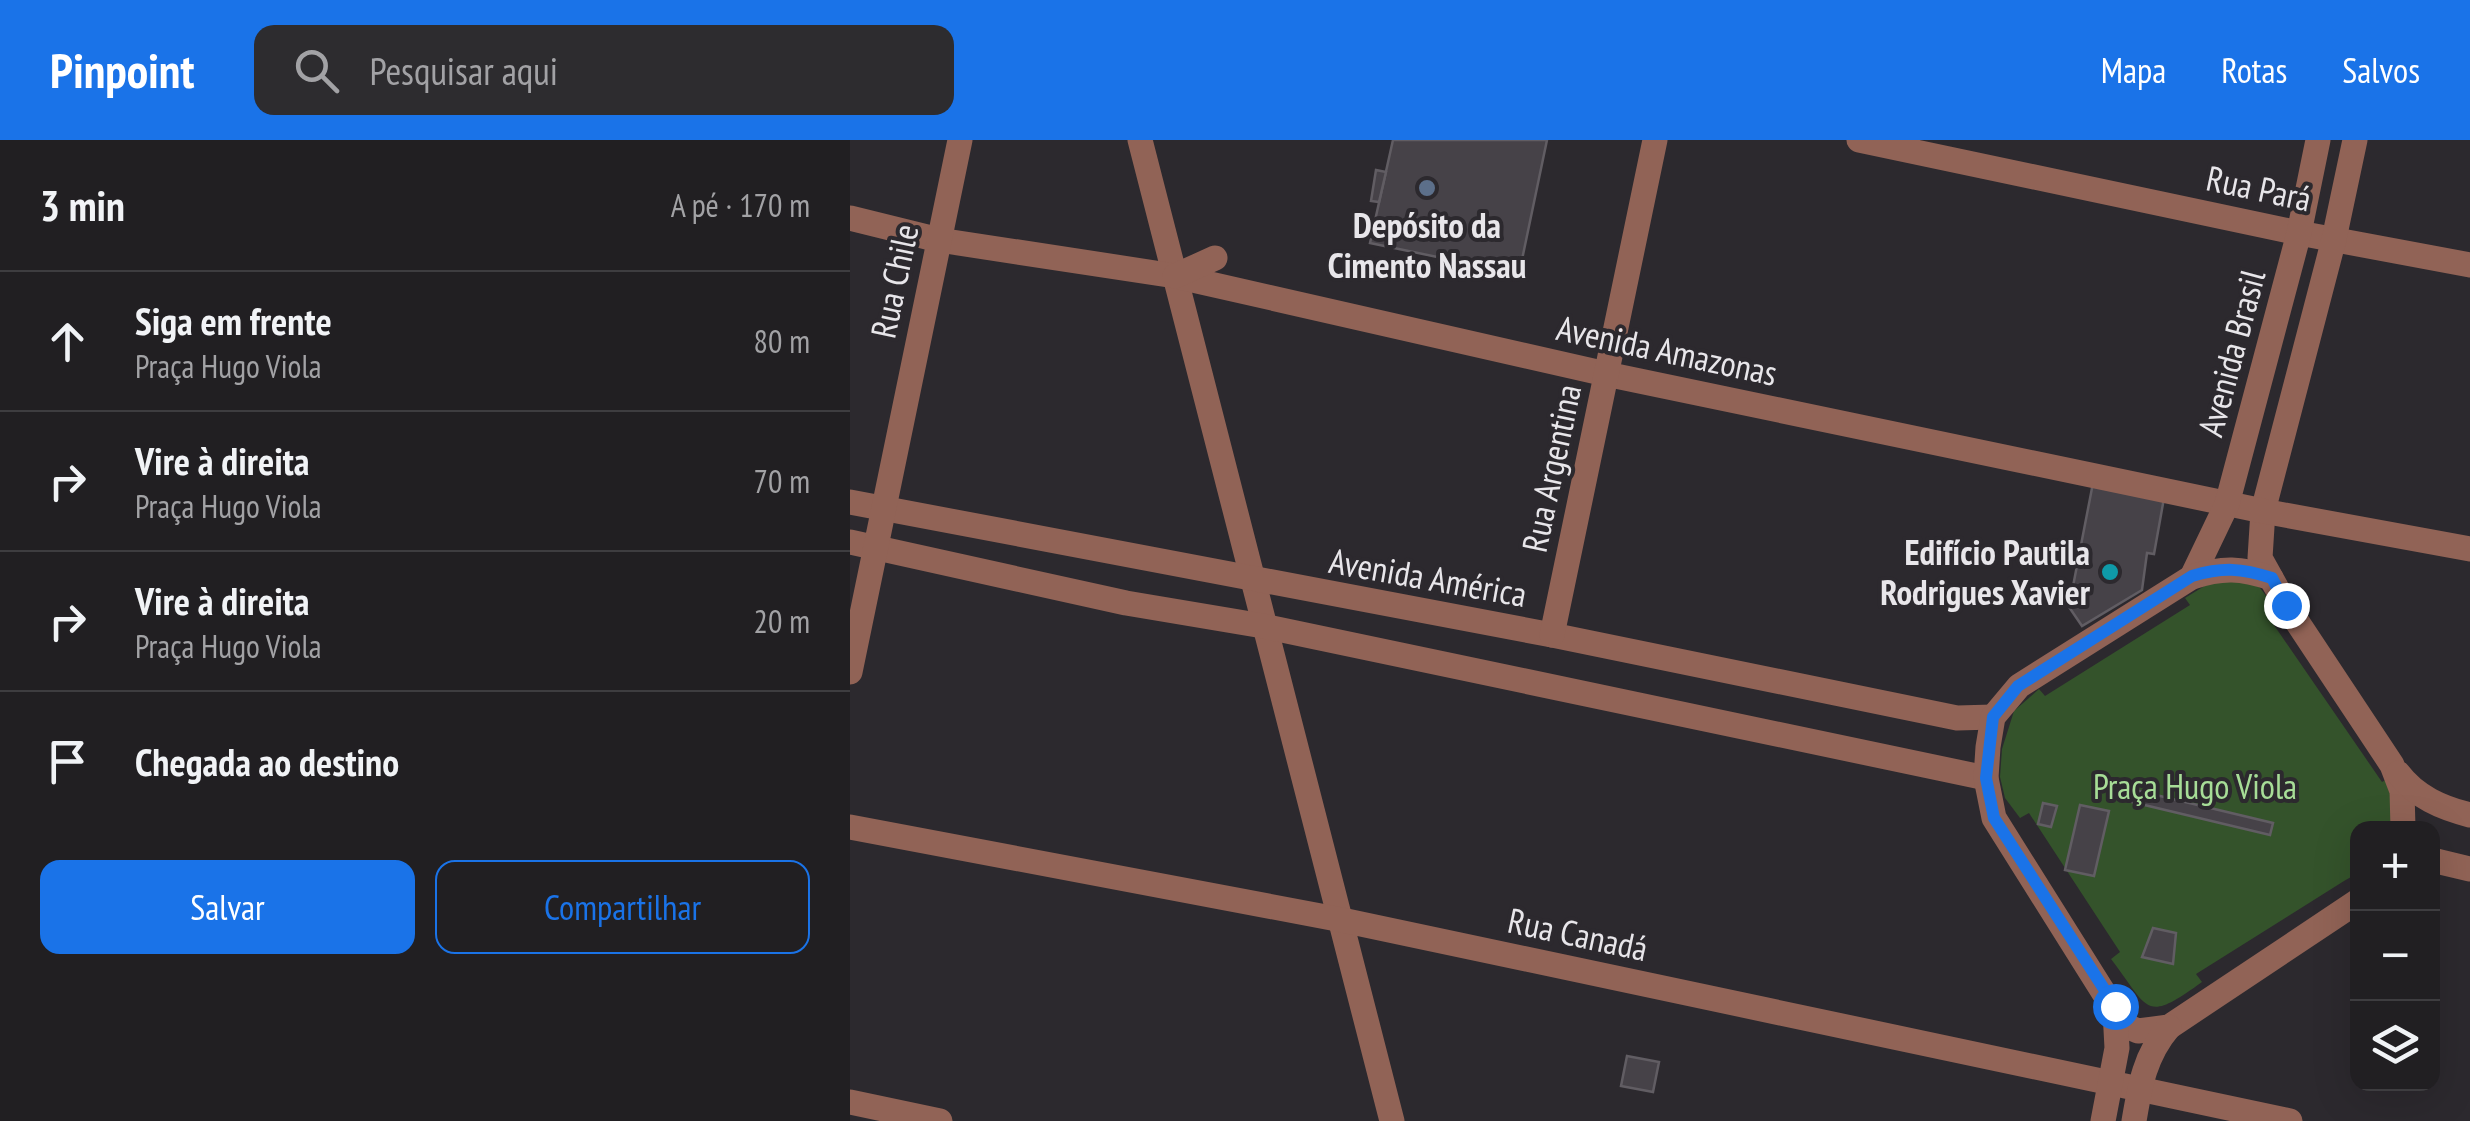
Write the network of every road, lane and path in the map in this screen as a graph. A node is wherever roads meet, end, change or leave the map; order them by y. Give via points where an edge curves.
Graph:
1 (960, 140) edge
2 (1140, 140) edge
3 (1655, 140) edge
4 (1859, 140) edge
5 (2318, 140) edge
6 (2355, 140) edge
7 (850, 218) edge
8 (2299, 233) junction
9 (2334, 239) junction
10 (939, 240) junction
11 (1215, 258) dead end
12 (2470, 265) edge
13 (1175, 276) junction
14 (1606, 374) junction
15 (850, 502) edge
16 (2227, 504) junction
17 (883, 510) junction
18 (2263, 511) junction
19 (850, 542) edge
20 (876, 548) junction
21 (2470, 550) edge
22 (2192, 576) junction
23 (2272, 578) junction
24 (1255, 581) junction
25 (1263, 626) junction
26 (1552, 634) junction
27 (850, 672) edge
28 (1993, 717) junction
29 (2392, 765) junction
30 (1986, 778) junction
31 (2470, 816) edge
32 (2403, 821) edge
33 (850, 827) edge
34 (2440, 862) edge
35 (2470, 868) edge
36 (2350, 906) edge
37 (1342, 920) junction
38 (2115, 1006) junction
39 (2169, 1027) junction
40 (2110, 1081) junction
41 (2140, 1088) junction
42 (850, 1102) edge
43 (940, 1121) edge
44 (1392, 1121) edge
45 (2103, 1121) edge
46 (2134, 1121) edge
47 (2290, 1121) edge

1 - 10 street, Rua Chile
2 - 13 street
3 - 14 street, Rua Argentina
4 - 8 street, Rua Pará
5 - 8 street, Avenida Brasil
6 - 9 street, Avenida Brasil
7 - 10 street, Avenida Amazonas
8 - 9 street, Rua Pará
8 - 16 street, Avenida Brasil
9 - 12 street, Rua Pará
9 - 18 street, Avenida Brasil
10 - 13 street, Avenida Amazonas
10 - 17 street, Rua Chile
11 - 13 street
13 - 14 street, Avenida Amazonas
13 - 24 street
14 - 16 street, Avenida Amazonas
14 - 26 street, Rua Argentina
15 - 17 street, Avenida América
16 - 18 street, Avenida Amazonas
16 - 22 street, Avenida Brasil
17 - 20 street, Rua Chile
17 - 24 street, Avenida América
18 - 21 street, Avenida Amazonas
18 - 23 street, Avenida Brasil via 2260,558
19 - 20 street
20 - 25 street
20 - 27 street, Rua Chile
22 - 23 street via 2242,568
22 - 28 street via 2018,686
23 - 29 street
24 - 25 street
24 - 26 street, Avenida América
25 - 30 street
25 - 37 street
26 - 28 street, Avenida América via 1957,718
28 - 30 street
29 - 31 street via 2408,787
29 - 32 street
30 - 38 street via 1994,818
33 - 37 street, Rua Canadá
34 - 35 street
36 - 39 street
37 - 40 street, Rua Canadá
37 - 44 street
38 - 39 street via 2124,1025 2138,1031
38 - 40 street
39 - 41 street via 2151,1051
40 - 41 street, Rua Canadá
40 - 45 street
41 - 46 street
41 - 47 street, Rua Canadá
42 - 43 street

